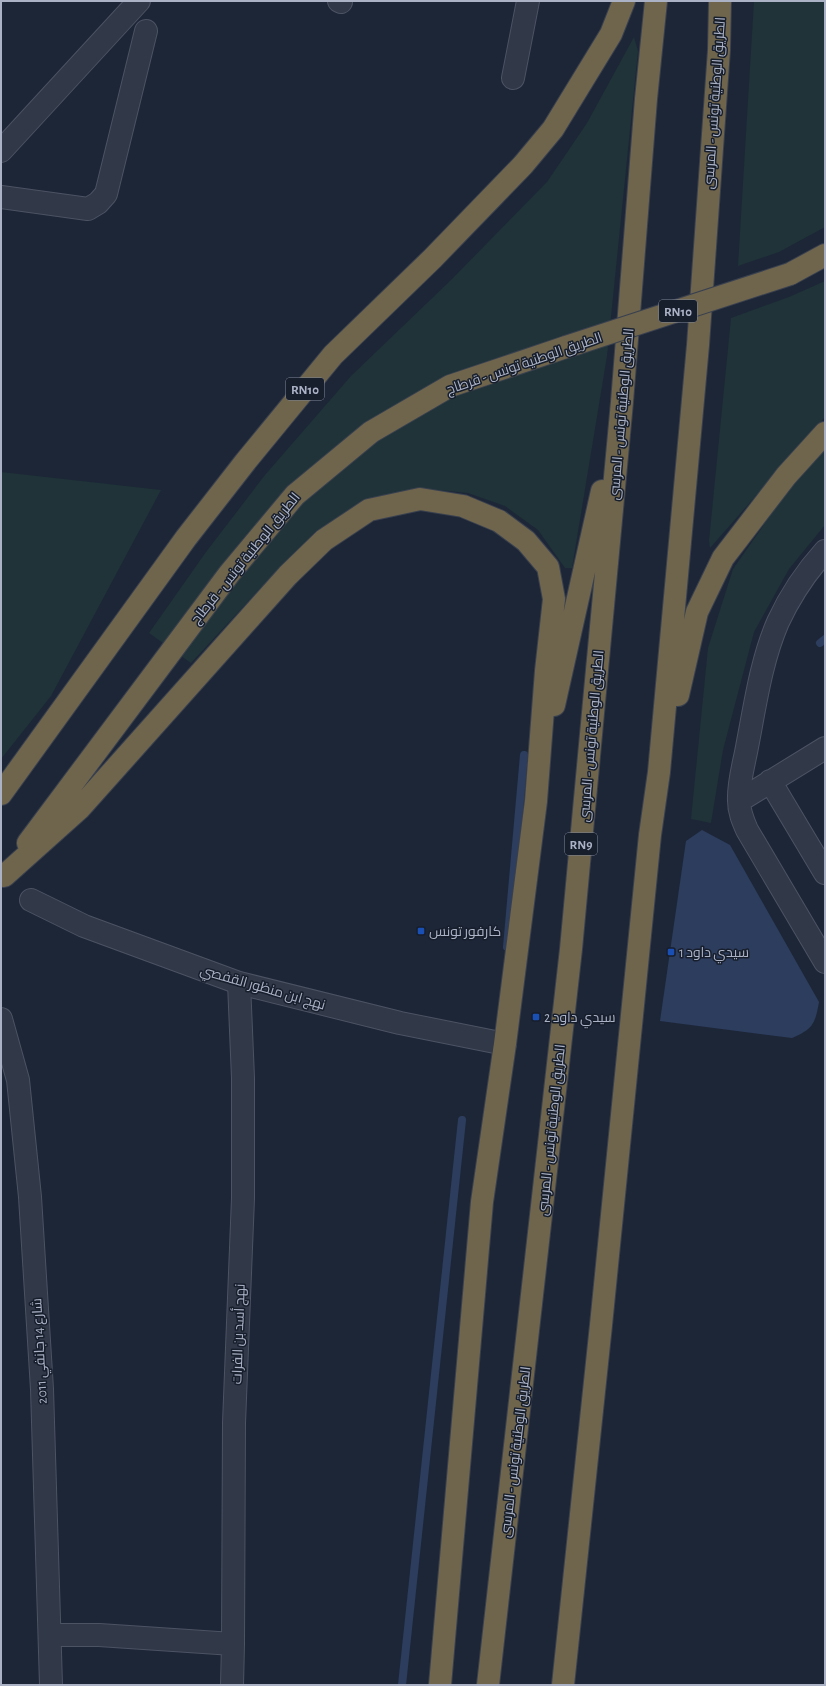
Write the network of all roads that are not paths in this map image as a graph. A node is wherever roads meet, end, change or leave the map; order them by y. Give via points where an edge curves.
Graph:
1 (139, 1) edge
2 (528, 1) edge
3 (624, 1) edge
4 (656, 1) edge
5 (720, 1) edge
6 (146, 31) dead end
7 (513, 78) dead end
8 (1, 151) edge
9 (1, 197) edge
10 (825, 255) edge
11 (622, 402) junction
12 (825, 433) edge
13 (825, 551) edge
14 (825, 748) edge
15 (659, 772) junction
16 (539, 773) junction
17 (770, 781) junction
18 (1, 794) edge
19 (739, 801) junction
20 (825, 873) edge
21 (3, 878) edge
22 (31, 900) dead end
23 (825, 962) edge
24 (239, 983) junction
25 (1, 1019) edge
26 (505, 1044) junction
27 (51, 1635) junction
28 (234, 1644) junction
29 (51, 1685) edge
30 (232, 1685) edge
31 (440, 1685) edge
32 (488, 1685) edge
33 (563, 1685) edge

1 - 8 street
2 - 7 street
3 - 18 highway, RN10 via 611,34 553,129 481,209 333,355 186,538
4 - 11 highway, الطريق الوطنية تونس - المرسى / RN9
5 - 15 highway, الطريق الوطنية تونس - المرسى via 698,345
6 - 9 street via 106,194 88,209
10 - 21 highway, الطريق الوطنية تونس - قرطاج / RN10, bridge via 790,274 450,386 371,432 295,494 229,574
11 - 16 highway
11 - 32 highway, الطريق الوطنية تونس - المرسى / RN9 via 571,949
12 - 15 highway via 786,476 723,558 697,612
13 - 19 street via 790,600 767,652
14 - 17 street
15 - 33 highway, الطريق الوطنية تونس - المرسى via 650,835
16 - 21 highway via 554,599 548,567 526,542 499,521 463,506 420,499 369,510 324,540 288,575 80,808
16 - 26 highway
17 - 19 street
17 - 20 street
19 - 23 street via 747,830
22 - 24 street, نهج ابن منظور القفصي via 84,926
24 - 26 street, نهج ابن منظور القفصي via 400,1024
24 - 28 street, نهج أسد بن الفرات via 243,1078 243,1198 234,1423
25 - 27 street, شارع 14 جانفي 2011 via 18,1080 30,1197 42,1389
26 - 31 highway via 482,1202
27 - 28 street via 99,1635
27 - 29 street, شارع 14 جانفي 2011
28 - 30 street, نهج أسد بن الفرات

